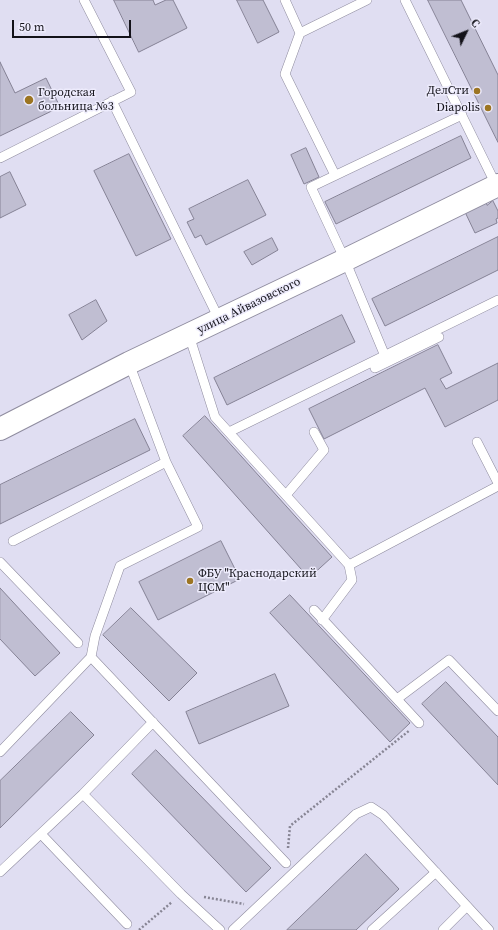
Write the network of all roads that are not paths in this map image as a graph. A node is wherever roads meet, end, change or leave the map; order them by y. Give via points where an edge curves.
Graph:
1 (84, 0) edge
2 (285, 0) edge
3 (367, 0) edge
4 (405, 0) edge
5 (300, 33) junction
6 (112, 101) junction
7 (462, 115) junction
8 (0, 158) edge
9 (335, 175) junction
10 (498, 186) edge
11 (345, 260) junction
12 (498, 300) edge
13 (220, 319) junction
14 (189, 335) junction
15 (439, 337) dead end
16 (385, 356) junction
17 (129, 363) junction
18 (351, 379) dead end
19 (0, 429) edge
20 (229, 432) junction
21 (314, 432) dead end
22 (477, 442) dead end
23 (166, 462) junction
24 (498, 483) edge
25 (498, 486) edge
26 (286, 495) junction
27 (13, 541) dead end
28 (0, 562) edge
29 (349, 565) junction
30 (314, 610) dead end
31 (322, 620) junction
32 (78, 643) dead end
33 (91, 657) junction
34 (397, 699) junction
35 (498, 711) edge
36 (153, 722) junction
37 (419, 723) dead end
38 (0, 752) edge
39 (83, 794) junction
40 (40, 834) junction
41 (286, 863) dead end
42 (0, 872) edge
43 (436, 872) junction
44 (467, 906) junction
45 (127, 924) dead end
46 (239, 928) edge
47 (220, 930) edge
48 (372, 930) edge
49 (443, 930) edge
50 (489, 930) edge

1 - 6 lane via 130,92
2 - 5 lane
3 - 5 lane
4 - 7 lane
5 - 9 lane via 285,74
6 - 8 lane
6 - 13 lane
7 - 9 lane
7 - 10 lane
9 - 11 lane via 311,187
10 - 11 street, улица Айвазовского
11 - 13 street, улица Айвазовского
11 - 16 lane
12 - 16 lane
13 - 14 street, улица Айвазовского
14 - 17 street, улица Айвазовского
14 - 20 lane via 215,417
15 - 18 lane
16 - 20 lane
17 - 19 street, улица Айвазовского
17 - 23 lane
20 - 26 lane
21 - 26 lane via 324,450
22 - 24 lane
23 - 27 lane
23 - 33 lane via 198,527 120,566 95,636
25 - 29 lane
26 - 29 lane
28 - 32 lane
29 - 31 lane via 352,580
30 - 31 lane
31 - 34 lane
33 - 36 lane
33 - 38 lane
34 - 35 lane via 449,660
34 - 37 lane
36 - 39 lane
36 - 41 lane
39 - 40 lane
39 - 47 lane
40 - 42 lane
40 - 45 lane via 68,860
43 - 44 lane
43 - 46 lane via 383,815 371,807 356,814
43 - 48 lane
44 - 49 lane
44 - 50 lane

